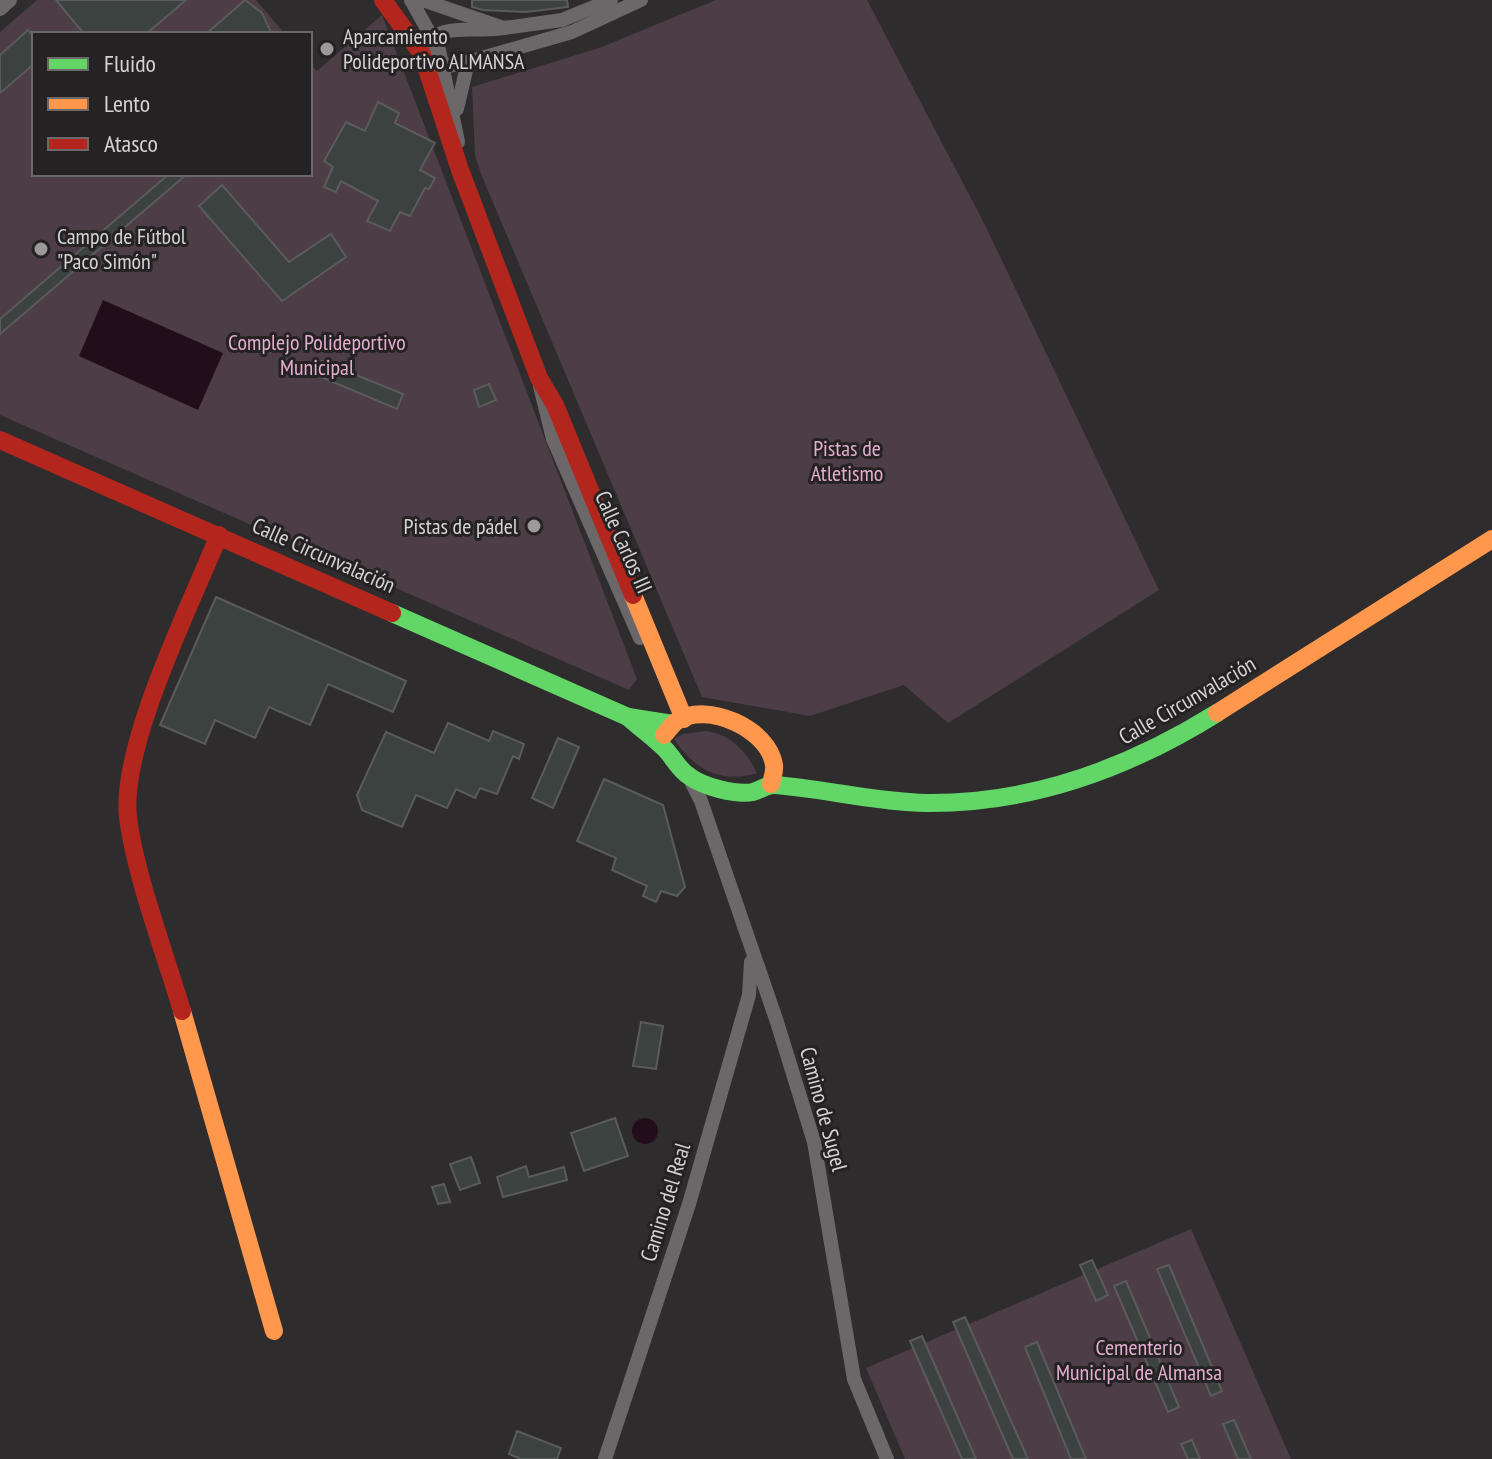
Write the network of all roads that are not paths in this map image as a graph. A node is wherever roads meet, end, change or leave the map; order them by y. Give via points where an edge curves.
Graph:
1 (10, 0) edge
2 (383, 0) edge
3 (411, 0) edge
4 (422, 0) edge
5 (611, 0) edge
6 (641, 0) edge
7 (0, 9) edge
8 (504, 28) junction
9 (431, 47) junction
10 (468, 62) junction
11 (444, 65) junction
12 (456, 130) junction
13 (460, 170) junction
14 (0, 440) edge
15 (219, 535) junction
16 (1492, 539) edge
17 (628, 717) junction
18 (678, 721) junction
19 (665, 749) junction
20 (689, 777) junction
21 (774, 777) junction
22 (752, 954) junction
23 (274, 1331) dead end
24 (605, 1459) edge
25 (887, 1459) edge

1 - 7 street
2 - 9 main road, Calle Carlos III
3 - 9 street
4 - 8 street
5 - 8 street via 562,20
6 - 10 street via 572,32
8 - 9 street via 449,29
9 - 11 street
9 - 13 main road, Calle Carlos III
10 - 11 street
10 - 12 street via 457,98
11 - 12 street, Calle Carlos III
12 - 13 street, Calle Carlos III
13 - 18 main road, Calle Carlos III
14 - 15 main road, Calle Circunvalación
15 - 17 main road, Calle Circunvalación
15 - 23 main road via 152,700 128,776 127,799 141,870
16 - 21 main road, Calle Circunvalación via 1201,724 1117,767 1045,790 972,802 886,801 823,792
17 - 18 main road, Calle Circunvalación
17 - 19 main road
18 - 19 main road via 664,735
18 - 21 main road, Calle Circunvalación via 716,716 733,722 756,738
19 - 20 main road
20 - 21 main road via 729,791 753,792
20 - 22 street, Camino de Sugel
22 - 24 street, Camino del Real via 749,995 697,1175
22 - 25 street, Camino de Sugel via 814,1142 854,1379

